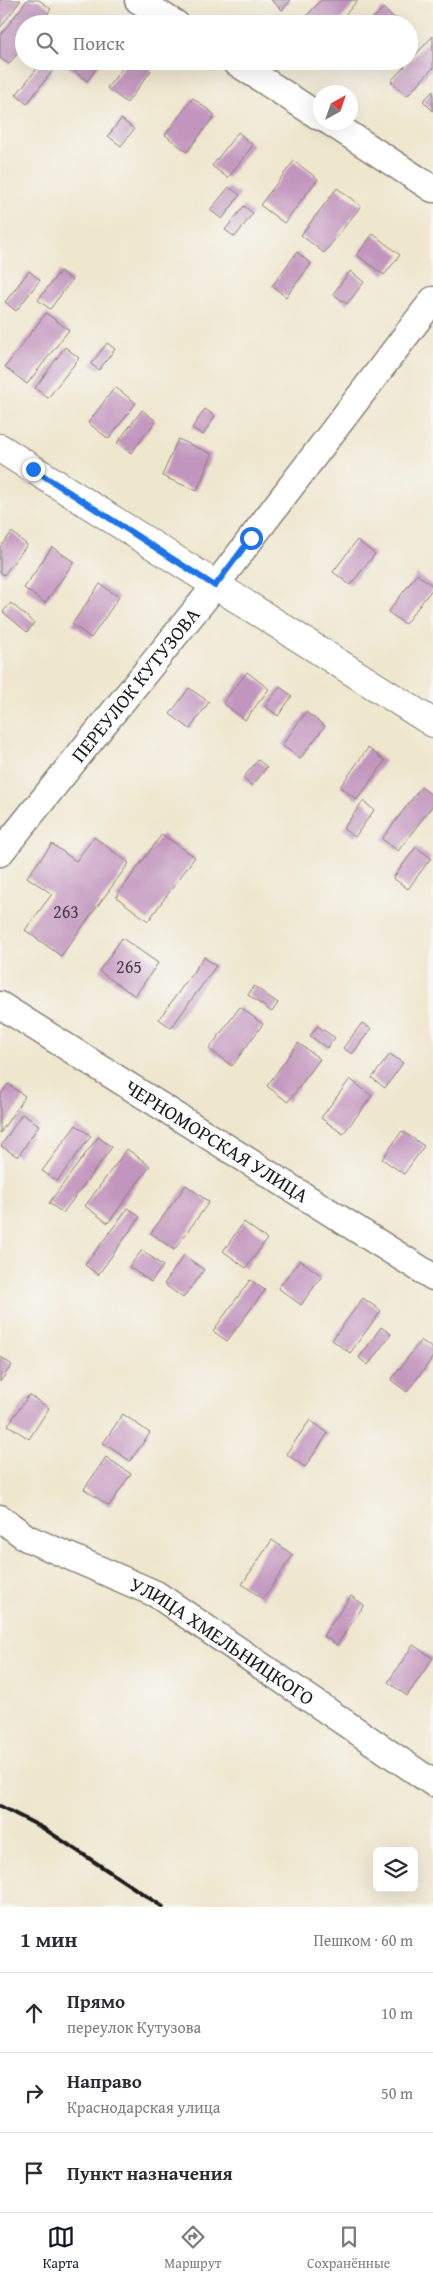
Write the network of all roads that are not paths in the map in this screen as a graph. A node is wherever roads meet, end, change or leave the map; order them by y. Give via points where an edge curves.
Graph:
1 (138, 0) edge
2 (162, 15) edge
3 (248, 70) edge
4 (313, 112) edge
5 (342, 130) edge
6 (433, 189) edge
7 (433, 300) edge
8 (0, 448) edge
9 (215, 586) junction
10 (433, 723) edge
11 (0, 853) edge
12 (0, 1005) edge
13 (433, 1278) edge
14 (0, 1518) edge
15 (433, 1783) edge

1 - 2 street
3 - 4 street
5 - 6 street
7 - 9 street, ПЕРЕУЛОК КУТУЗОВА
8 - 9 street
9 - 10 street
9 - 11 street, ПЕРЕУЛОК КУТУЗОВА
12 - 13 street, ЧЕРНОМОРСКАЯ УЛИЦА
14 - 15 street, УЛИЦА ХМЕЛЬНИЦКОГО via 27,1538 156,1594

